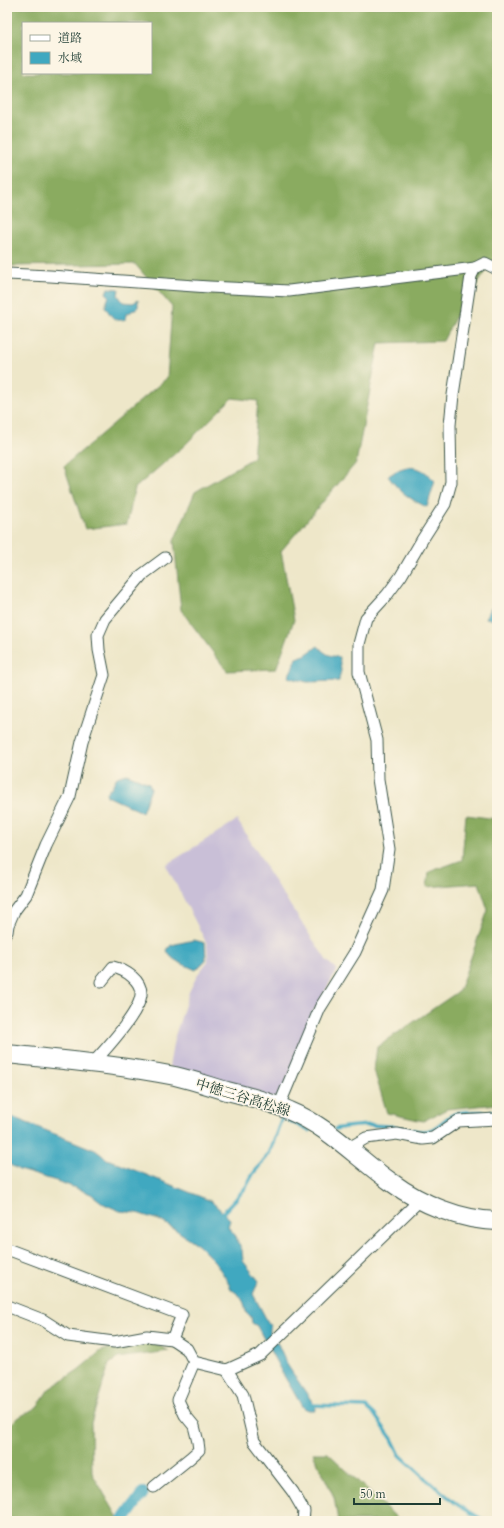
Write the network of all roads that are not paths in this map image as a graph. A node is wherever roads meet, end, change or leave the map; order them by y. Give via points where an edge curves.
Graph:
1 (475, 268) junction
2 (497, 269) edge
3 (7, 274) edge
4 (165, 558) dead end
5 (7, 932) edge
6 (101, 982) dead end
7 (7, 1054) edge
8 (93, 1063) junction
9 (279, 1106) junction
10 (497, 1119) edge
11 (349, 1148) junction
12 (420, 1200) junction
13 (497, 1221) edge
14 (7, 1249) edge
15 (7, 1306) edge
16 (172, 1339) junction
17 (194, 1362) junction
18 (227, 1370) junction
19 (154, 1487) dead end
20 (303, 1521) edge

1 - 2 street via 485,263
1 - 3 street via 289,291
1 - 9 street via 471,276 453,395 450,482 445,504 401,576 366,618 359,644 360,672 378,740 378,779 389,849 383,890 355,952 320,1008
4 - 5 street via 142,575 105,619 98,635 104,675 82,742 70,796 46,845 26,895 14,911
6 - 8 street via 113,967 122,969 137,981 141,994 136,1008 123,1027
7 - 8 main road, 中徳三谷高松線
8 - 9 main road, 中徳三谷高松線 via 175,1076
9 - 11 main road, 中徳三谷高松線 via 311,1120
10 - 11 street via 458,1121 433,1138 423,1139 398,1134 366,1138
11 - 12 main road, 中徳三谷高松線 via 391,1182
12 - 13 main road, 中徳三谷高松線 via 452,1213
12 - 18 street via 260,1355
14 - 16 street via 182,1315
15 - 16 street via 43,1320 68,1336 114,1342 147,1336
16 - 17 street via 187,1349
17 - 18 street
17 - 19 street via 178,1400 194,1426 199,1450
18 - 20 street via 243,1395 254,1440 293,1492 304,1512

